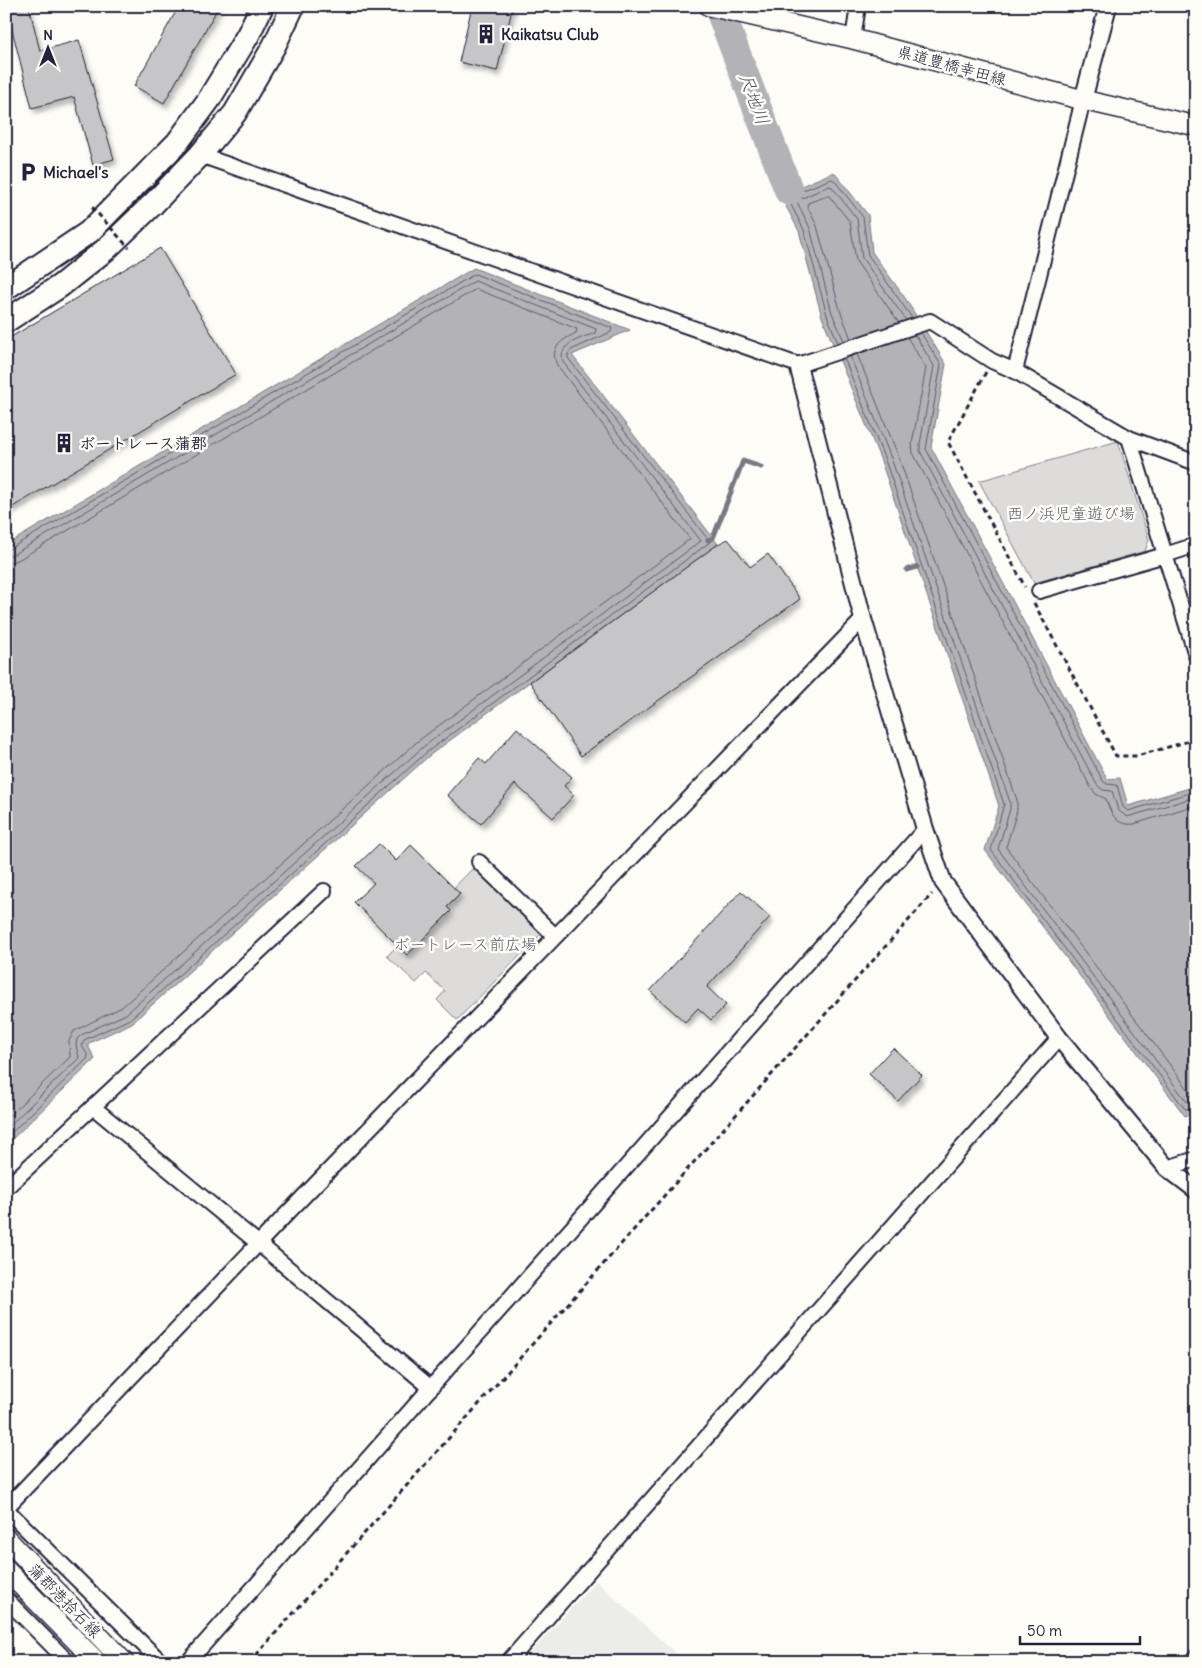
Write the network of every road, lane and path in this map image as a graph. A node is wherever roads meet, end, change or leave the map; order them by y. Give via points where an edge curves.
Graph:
1 (262, 6) edge
2 (293, 6) edge
3 (709, 6) edge
4 (858, 6) edge
5 (1108, 6) edge
6 (853, 39) junction
7 (1083, 100) junction
8 (1196, 126) edge
9 (200, 155) junction
10 (92, 207) dead end
11 (129, 248) dead end
12 (6, 288) edge
13 (6, 321) edge
14 (798, 365) junction
15 (1015, 371) junction
16 (1129, 438) junction
17 (1196, 463) edge
18 (1196, 545) edge
19 (1165, 555) junction
20 (1039, 591) dead end
21 (864, 619) junction
22 (1196, 655) edge
23 (925, 829) junction
24 (479, 862) dead end
25 (943, 882) junction
26 (324, 891) dead end
27 (555, 936) junction
28 (1059, 1038) junction
29 (93, 1108) junction
30 (1196, 1159) edge
31 (1166, 1168) junction
32 (6, 1188) edge
33 (1196, 1190) edge
34 (258, 1243) junction
35 (431, 1388) junction
36 (6, 1509) edge
37 (6, 1538) edge
38 (6, 1570) edge
39 (6, 1599) edge
40 (1196, 1658) edge
41 (68, 1662) edge
42 (97, 1662) edge
43 (124, 1662) edge
44 (161, 1662) edge
45 (188, 1662) edge
46 (250, 1662) edge
47 (508, 1662) edge
48 (1193, 1662) edge

1 - 12 highway via 208,101 177,143 89,232
2 - 9 highway via 235,113
3 - 6 main road, 県道豊橋幸田線
4 - 6 street
5 - 7 street
6 - 7 main road, 県道豊橋幸田線
7 - 8 main road, 県道豊橋幸田線
7 - 15 street
9 - 13 highway via 105,250 60,286
9 - 14 street
10 - 11 path, bridge
14 - 15 street via 930,322 992,361
14 - 21 street
15 - 16 street
16 - 17 street
16 - 19 street
18 - 19 street
19 - 20 street
19 - 22 street
21 - 23 street
21 - 27 street
23 - 25 street
23 - 35 street
24 - 27 street
25 - 28 street
25 - 46 path
26 - 29 street
27 - 34 street
28 - 31 street
28 - 47 street
29 - 32 street
29 - 34 street
30 - 31 street
31 - 33 street
34 - 35 street
34 - 36 street
35 - 45 street
36 - 44 street
37 - 43 main road, 蒲郡港拾石線
38 - 42 main road, 蒲郡港拾石線
39 - 41 street
40 - 48 street

